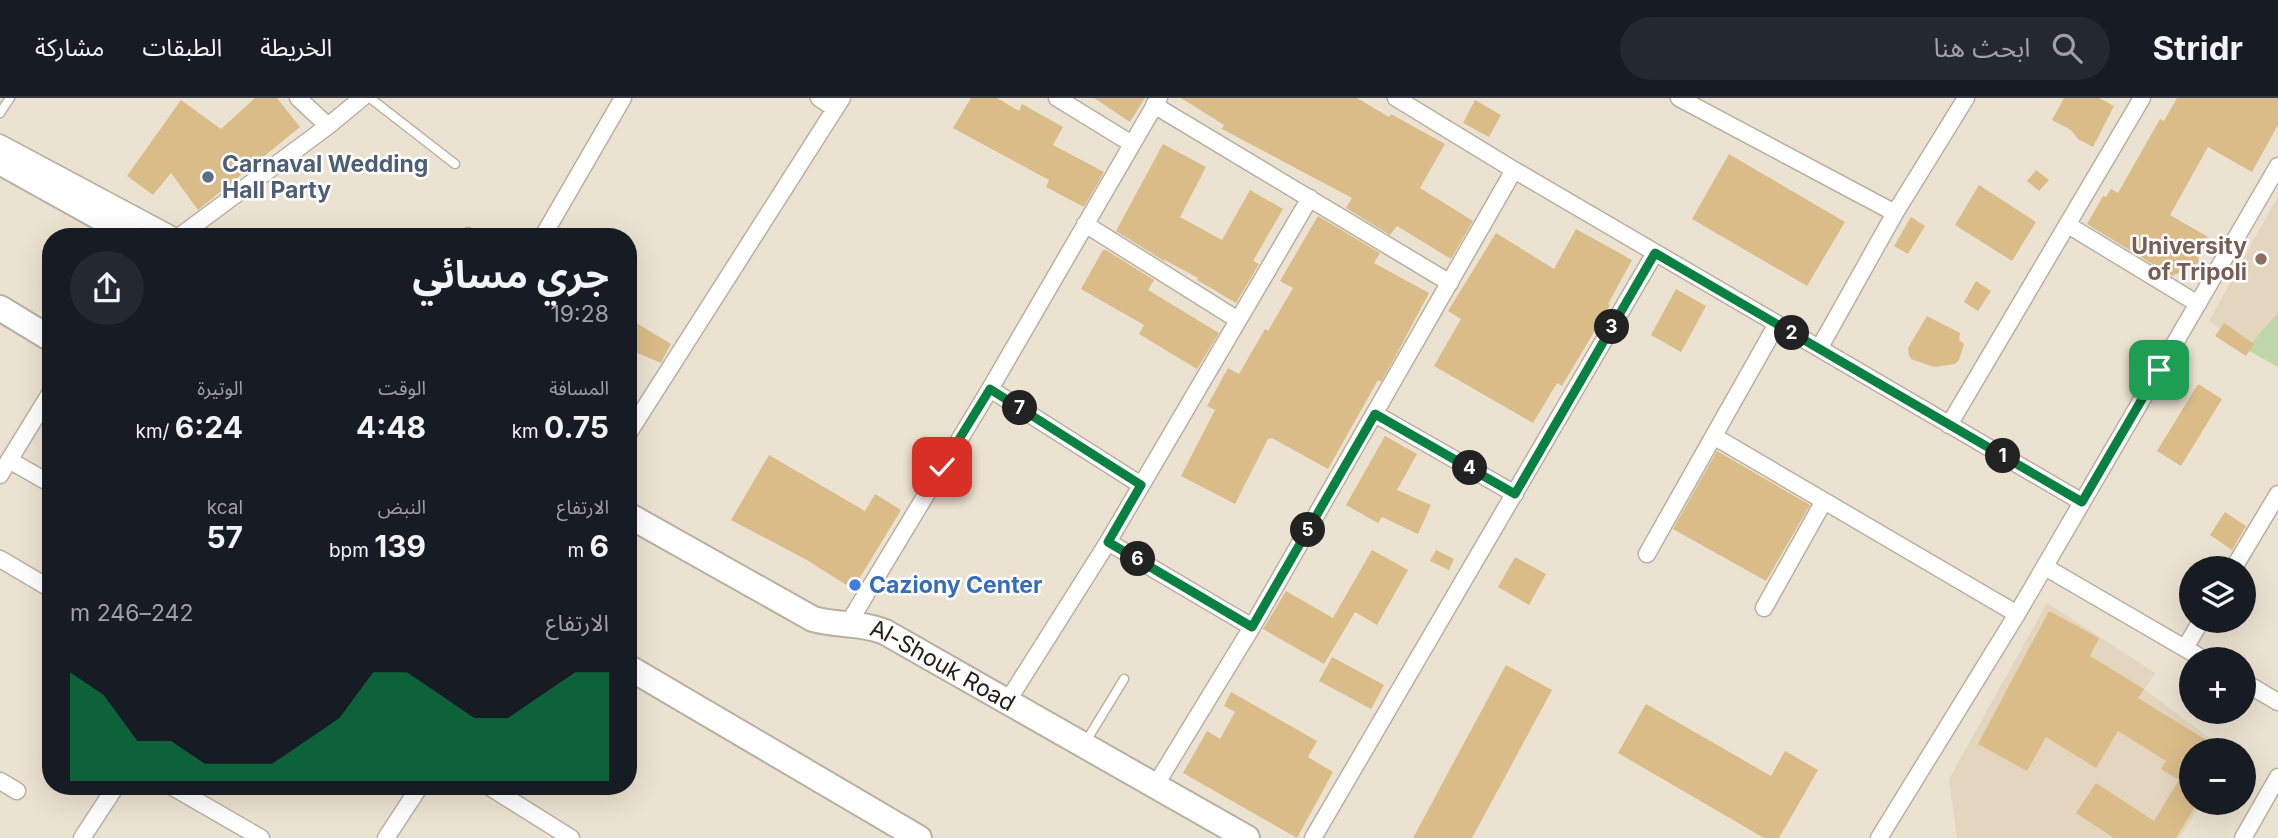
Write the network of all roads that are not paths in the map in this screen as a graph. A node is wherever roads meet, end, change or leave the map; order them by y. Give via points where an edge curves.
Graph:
1 (10, 98) edge
2 (298, 98) edge
3 (362, 98) edge
4 (370, 98) edge
5 (623, 98) edge
6 (819, 98) edge
7 (1056, 98) edge
8 (1396, 98) edge
9 (1679, 98) edge
10 (1966, 98) edge
11 (2142, 98) edge
12 (1156, 102) edge
13 (839, 104) edge
14 (0, 113) edge
15 (328, 126) junction
16 (0, 143) edge
17 (1132, 144) junction
18 (0, 162) edge
19 (455, 163) dead end
20 (2278, 166) edge
21 (1514, 170) junction
22 (1310, 198) junction
23 (1895, 213) junction
24 (1085, 224) junction
25 (2067, 225) junction
26 (119, 228) edge
27 (159, 228) edge
28 (191, 228) edge
29 (548, 228) edge
30 (1655, 253) junction
31 (1450, 283) junction
32 (2198, 304) junction
33 (0, 308) edge
34 (1238, 320) junction
35 (1777, 324) junction
36 (42, 334) edge
37 (1819, 347) junction
38 (990, 389) junction
39 (42, 407) edge
40 (1375, 414) junction
41 (637, 420) edge
42 (1950, 425) junction
43 (1715, 437) junction
44 (9, 460) junction
45 (0, 475) edge
46 (42, 479) edge
47 (1141, 485) junction
48 (1515, 494) junction
49 (2278, 494) edge
50 (1824, 501) junction
51 (2082, 502) junction
52 (637, 520) edge
53 (1108, 542) junction
54 (1647, 554) dead end
55 (2241, 556) edge
56 (0, 559) edge
57 (2045, 567) junction
58 (42, 584) edge
59 (1764, 608) dead end
60 (2017, 614) junction
61 (848, 624) junction
62 (1252, 627) junction
63 (2183, 647) edge
64 (637, 672) edge
65 (1124, 679) dead end
66 (2256, 689) edge
67 (1007, 702) junction
68 (2278, 702) edge
69 (1083, 745) junction
70 (2278, 777) edge
71 (0, 781) edge
72 (1155, 786) junction
73 (17, 790) dead end
74 (110, 795) edge
75 (187, 795) edge
76 (414, 795) edge
77 (500, 795) edge
78 (548, 832) edge
79 (82, 838) edge
80 (261, 838) edge
81 (386, 838) edge
82 (571, 838) edge
83 (919, 838) edge
84 (1247, 838) edge
85 (1313, 838) edge
86 (1879, 838) edge
87 (2243, 838) edge

1 - 14 lane
2 - 15 street
3 - 15 street
4 - 19 lane
5 - 29 street
6 - 13 street
7 - 17 street
8 - 21 street
9 - 23 street
10 - 23 street
11 - 25 street
12 - 17 street
12 - 22 street
13 - 41 street
15 - 28 street
16 - 27 street
17 - 24 street
18 - 26 main road
20 - 32 street
21 - 30 street
21 - 31 street
22 - 31 street
22 - 34 street
23 - 37 street
24 - 34 street
24 - 38 street
25 - 32 street
25 - 42 street
30 - 35 street
30 - 48 street
31 - 40 street
32 - 51 street
33 - 36 main road
34 - 47 street
35 - 37 street
35 - 43 street
37 - 42 street
38 - 47 street
38 - 61 street
39 - 44 street
40 - 48 street
40 - 62 street
42 - 51 street
43 - 50 street
43 - 54 street
44 - 45 street
44 - 46 street
47 - 53 street
48 - 85 street
49 - 55 street
50 - 59 street
50 - 60 street
51 - 57 street
52 - 61 main road, Al-Shouk Road via 813,619
53 - 62 street
53 - 67 street
56 - 58 street
57 - 60 street
57 - 63 street
60 - 86 street
61 - 67 main road, Al-Shouk Road via 885,632
62 - 72 street
64 - 83 main road
65 - 69 lane
66 - 68 street
67 - 69 main road, Al-Shouk Road
69 - 72 main road, Al-Shouk Road
70 - 87 street
71 - 73 street
72 - 84 main road, Al-Shouk Road
74 - 79 street
75 - 80 street
76 - 81 street
77 - 78 street
78 - 82 street

